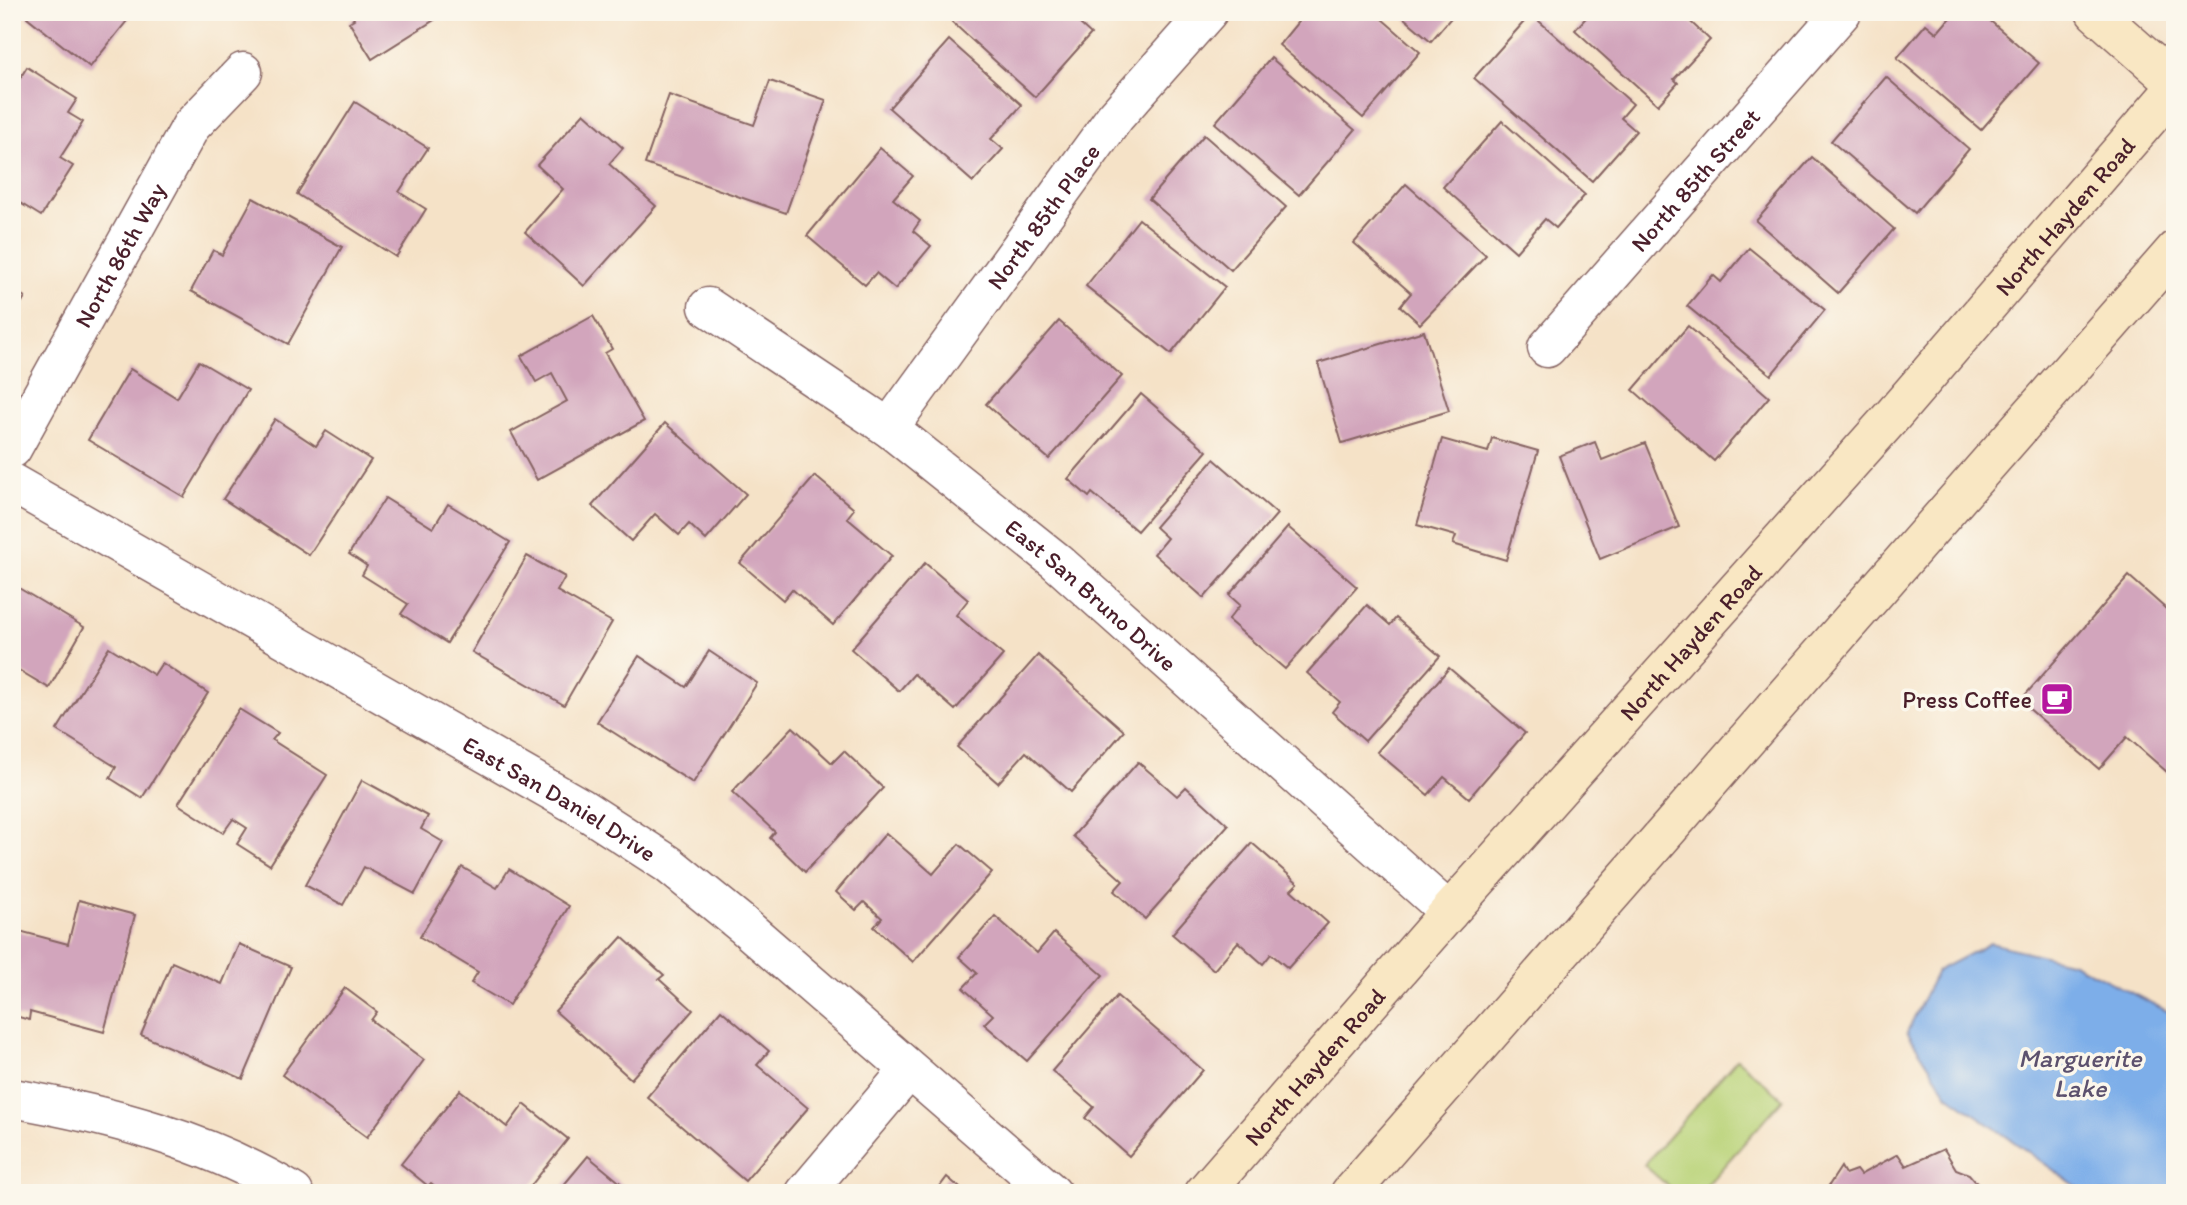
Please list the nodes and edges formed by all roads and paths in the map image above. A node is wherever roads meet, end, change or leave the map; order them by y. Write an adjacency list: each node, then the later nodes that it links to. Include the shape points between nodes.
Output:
1 (1208, 12): 9 (street, North 85th Place, via 1115,117)
2 (1842, 12): 8 (street, North 85th Street)
3 (2095, 12): 5 (main road)
4 (243, 72): 10 (street, North 86th Way, via 191,126)
5 (2175, 86): 12 (main road, North Hayden Road, via 1894,414)
6 (2175, 250): 19 (main road)
7 (708, 307): 9 (street, East San Bruno Drive)
8 (1547, 348)
9 (889, 428): 12 (street, East San Bruno Drive, via 1056,561)
10 (12, 449)
11 (12, 483): 13 (street, East San Daniel Drive, via 580,807 668,864)
12 (1449, 912): 18 (main road, North Hayden Road)
13 (909, 1070): 16 (street); 17 (street, East San Daniel Drive)
14 (12, 1098): 15 (street, via 83,1110 169,1136 263,1174)
15 (294, 1193)
16 (805, 1193)
17 (1052, 1193)
18 (1204, 1193)
19 (1350, 1193)

